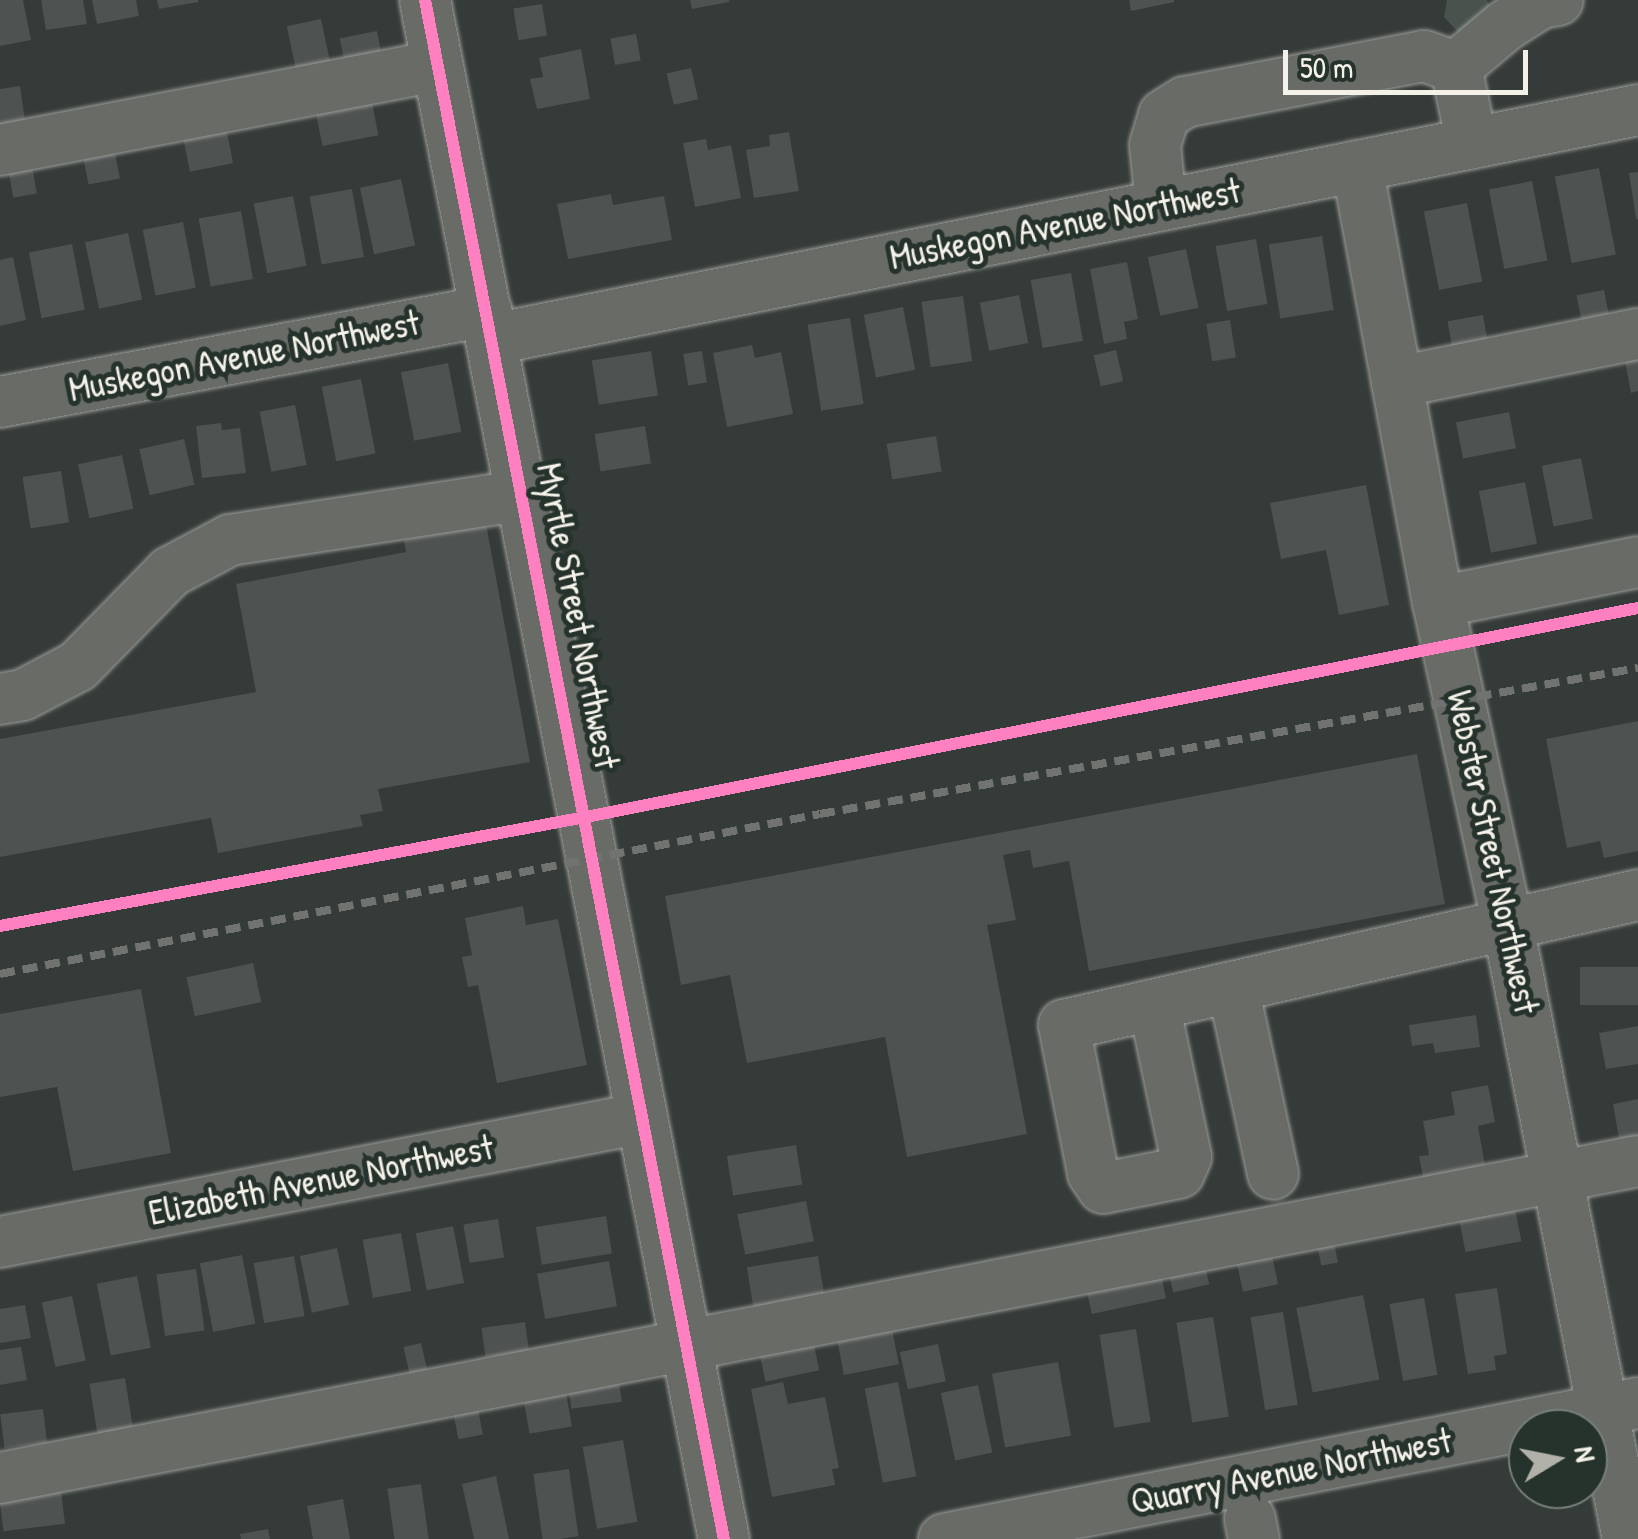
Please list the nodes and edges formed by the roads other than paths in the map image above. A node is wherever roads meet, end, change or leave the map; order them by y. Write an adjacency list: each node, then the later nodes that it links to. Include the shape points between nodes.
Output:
1 (425, 0): 3 (street, Myrtle Street Northwest)
2 (1558, 0): 4 (street, via 1506,25)
3 (437, 66): 7 (street); 10 (street, Myrtle Street Northwest)
4 (1456, 67): 6 (street); 9 (street, via 1424,56 1184,102 1164,115 1155,145)
5 (1638, 110): 6 (street, Muskegon Avenue Northwest)
6 (1472, 144): 8 (street, Muskegon Avenue Northwest)
7 (0, 150)
8 (1358, 166): 9 (street, Muskegon Avenue Northwest); 12 (street, Webster Street Northwest)
9 (1161, 205): 10 (street, Muskegon Avenue Northwest)
10 (490, 325): 13 (street, Muskegon Avenue Northwest); 14 (street, Myrtle Street Northwest)
11 (1638, 334): 12 (street)
12 (1397, 382): 16 (street, Webster Street Northwest)
13 (0, 402)
14 (524, 495): 17 (street, via 230,540 170,572 78,666 23,695); 22 (street, Myrtle Street Northwest)
15 (1638, 562): 16 (street)
16 (1438, 602): 19 (street, Webster Street Northwest)
17 (0, 699)
18 (1638, 895): 19 (street)
19 (1508, 924): 20 (street); 25 (street, Webster Street Northwest)
20 (1233, 987): 21 (street); 24 (street)
21 (1154, 1005)
22 (642, 1118): 26 (street, Elizabeth Avenue Northwest); 27 (street, Myrtle Street Northwest)
23 (1638, 1161): 25 (street)
24 (1273, 1174)
25 (1559, 1176): 27 (street); 28 (street, Webster Street Northwest)
26 (0, 1242)
27 (686, 1347): 29 (street); 32 (street, Myrtle Street Northwest)
28 (1620, 1406): 30 (street, Quarry Avenue Northwest); 34 (street, Webster Street Northwest)
29 (0, 1478)
30 (1137, 1520): 31 (street, Quarry Avenue Northwest)
31 (1043, 1529): 33 (street, Quarry Avenue Northwest)
32 (724, 1539)
33 (944, 1539)
34 (1628, 1539)

